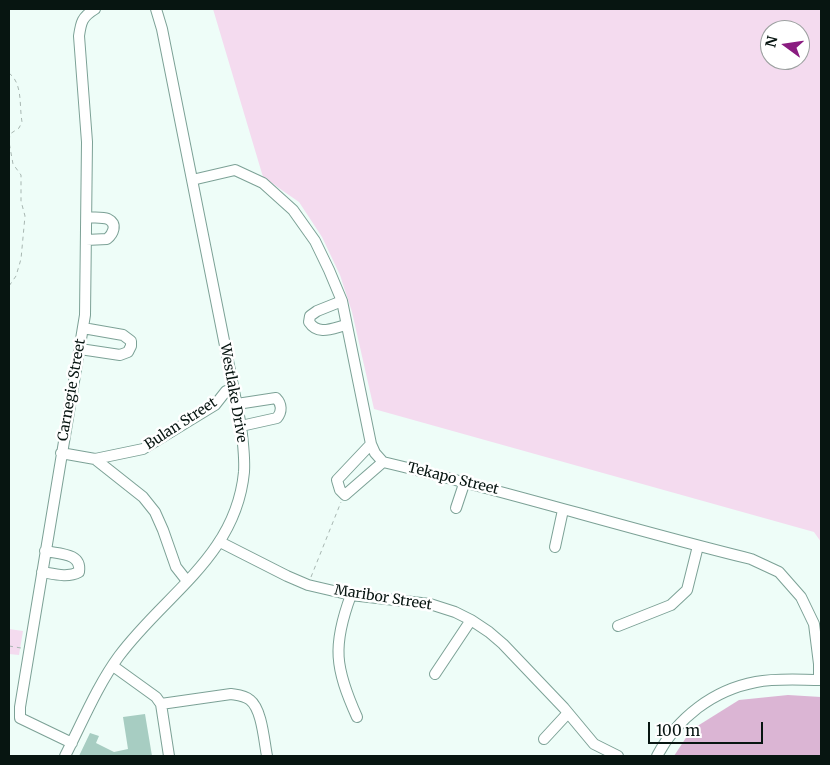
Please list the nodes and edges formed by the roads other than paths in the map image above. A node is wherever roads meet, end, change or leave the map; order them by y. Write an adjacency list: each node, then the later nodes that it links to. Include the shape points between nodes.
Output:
1 (156, 9): 3 (street, Westlake Drive)
2 (88, 10): 4 (street, Carnegie Street, via 81,22 79,36 87,142)
3 (192, 180): 6 (street, via 235,170 263,183 294,210 315,241); 10 (street, Westlake Drive)
4 (87, 217): 5 (street, Carnegie Street); 5 (street, via 108,219 114,230 107,239)
5 (86, 240): 8 (street, Carnegie Street)
6 (342, 302): 7 (street); 7 (street, via 317,311 310,316 309,322 321,331)
7 (346, 325): 13 (street)
8 (83, 328): 9 (street, Carnegie Street); 9 (street, via 123,335 131,341 131,346 128,352 120,355)
9 (80, 349): 14 (street, Carnegie Street)
10 (234, 388): 11 (street, Westlake Drive); 15 (street, Bulan Street, via 226,391 215,405 143,449)
11 (237, 404): 12 (street, Westlake Drive); 12 (street, via 276,398 281,408 277,418)
12 (241, 426): 22 (street, Westlake Drive, via 242,483 234,514)
13 (371, 444): 17 (street); 17 (street, via 337,480 340,490 345,495)
14 (61, 453): 16 (street); 25 (street, Carnegie Street)
15 (119, 454): 16 (street, Bulan Street); 18 (street)
16 (95, 459): 18 (street)
17 (383, 462): 19 (street, Tekapo Street)
18 (116, 475): 27 (street, via 143,497 155,512 176,567)
19 (465, 481): 20 (street); 21 (street, Tekapo Street)
20 (456, 508)
21 (563, 510): 23 (street, Tekapo Street); 24 (street)
22 (220, 542): 27 (street, Westlake Drive); 28 (street, Maribor Street, via 308,585)
23 (698, 546): 30 (street, via 687,590 670,605); 33 (street, Tekapo Street, via 751,560 779,572 801,597 814,624)
24 (555, 547)
25 (45, 551): 26 (street, Carnegie Street); 26 (street, via 76,558 80,567 79,572 68,576)
26 (42, 572): 38 (street, Carnegie Street, via 20,718)
27 (187, 581): 31 (street, Westlake Drive, via 130,642)
28 (351, 595): 29 (street, Maribor Street, via 430,604); 36 (street, via 342,620 337,654 344,687)
29 (471, 620): 32 (street); 35 (street, Maribor Street, via 503,644)
30 (618, 626)
31 (113, 666): 34 (street); 38 (street, Westlake Drive)
32 (435, 674)
33 (820, 680): 43 (street, via 756,682 721,694 699,706 685,719)
34 (161, 704): 40 (street); 41 (street, via 231,694 242,696 250,700 258,711)
35 (568, 713): 37 (street); 42 (street, Maribor Street, via 594,744)
36 (357, 717)
37 (544, 739)
38 (72, 743): 39 (street, Westlake Drive)
39 (65, 756)
40 (170, 756)
41 (267, 756)
42 (618, 756)
43 (657, 756)

